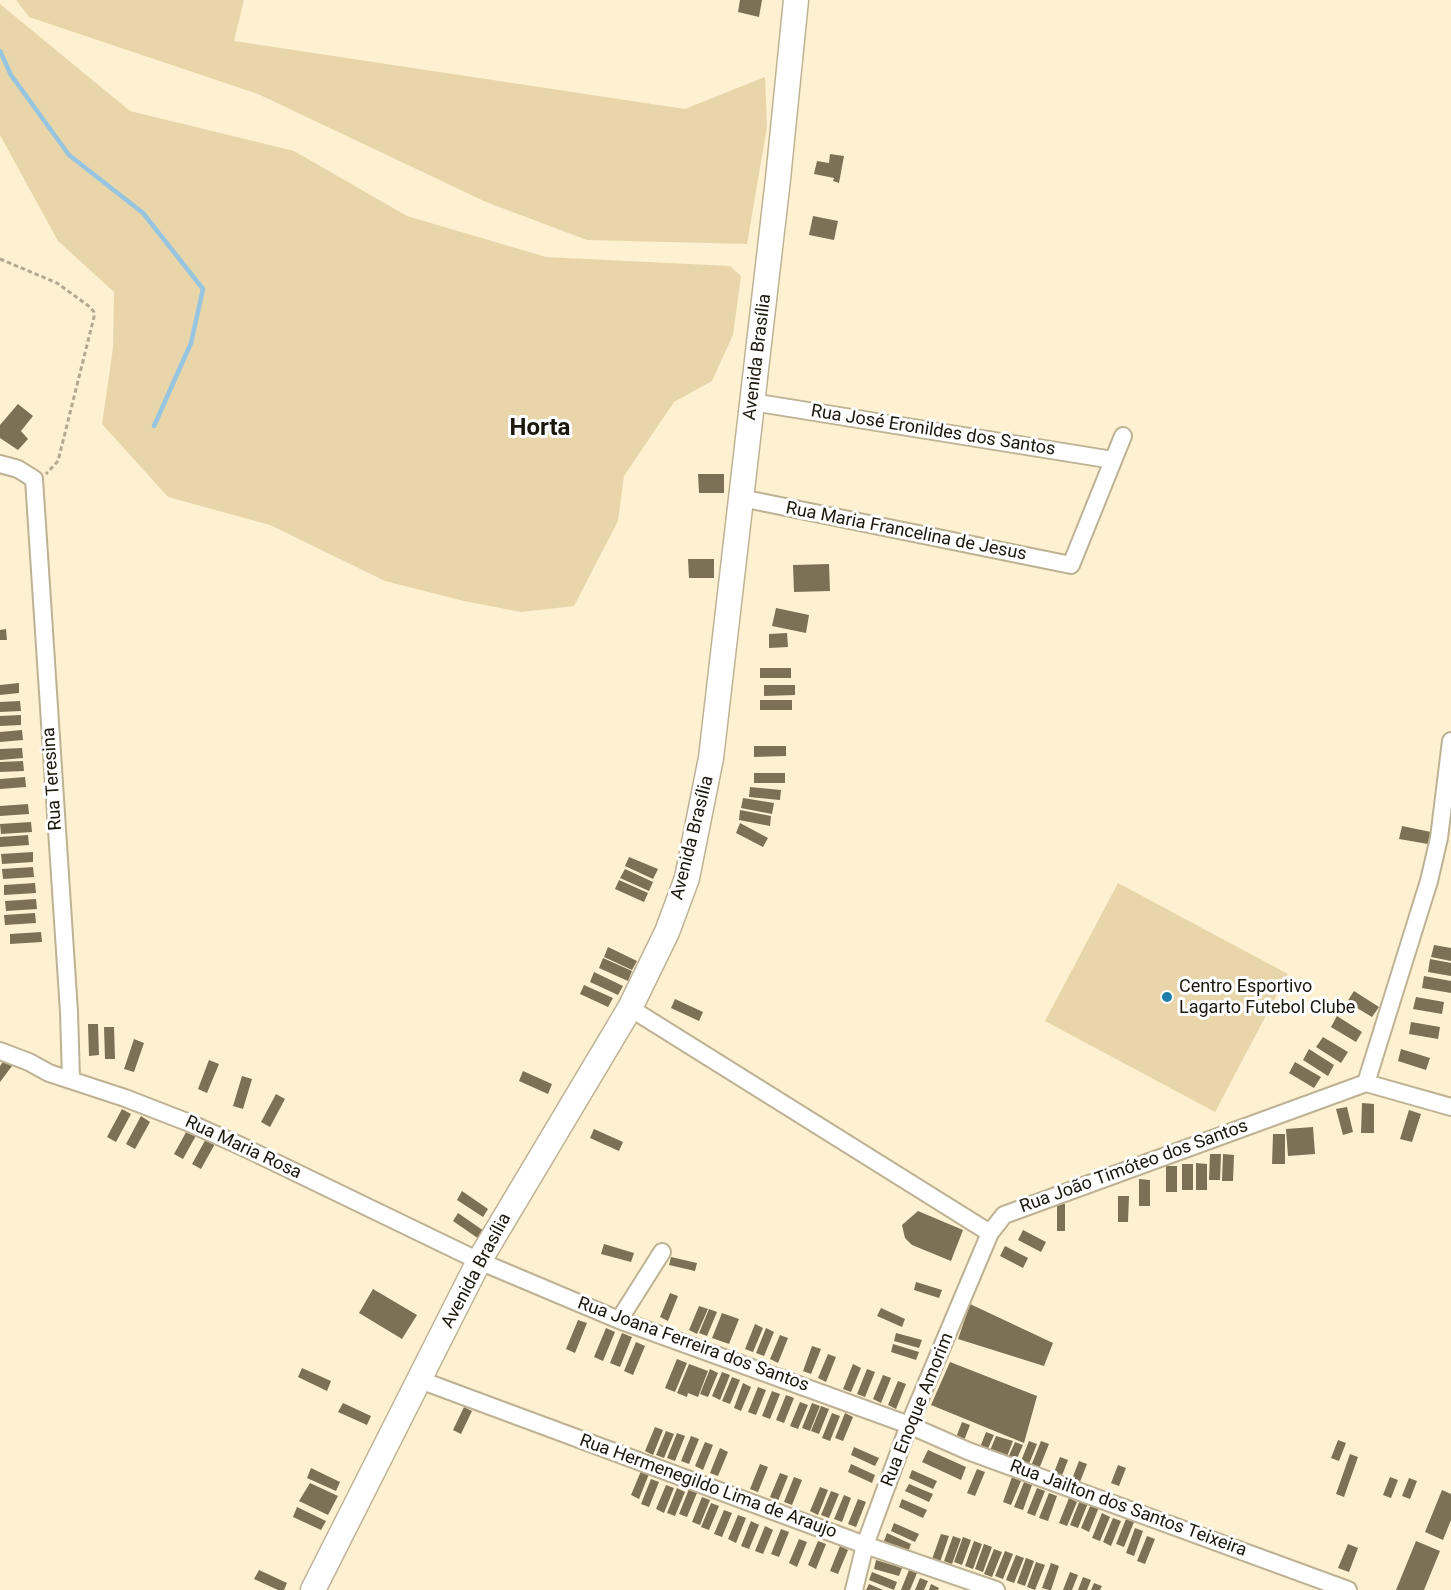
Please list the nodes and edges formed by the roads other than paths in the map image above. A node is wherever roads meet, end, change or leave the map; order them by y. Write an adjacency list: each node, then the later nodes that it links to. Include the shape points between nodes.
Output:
1 (796, 0): 2 (main road, Avenida Brasília)
2 (753, 402): 4 (street, Rua José Eronildes dos Santos); 6 (main road, Avenida Brasília)
3 (1123, 436): 4 (street)
4 (1113, 460): 6 (street, Rua Maria Francelina de Jesus, via 1071,565)
5 (0, 464): 10 (street, Rua Teresina, via 34,478)
6 (741, 498): 8 (main road, Avenida Brasília, via 711,758 687,878 667,932)
7 (1451, 741): 11 (street, via 1439,838 1429,881)
8 (630, 1008): 13 (street); 15 (main road, Avenida Brasília)
9 (0, 1051): 10 (street, Rua Maria Rosa)
10 (71, 1079): 15 (street, Rua Maria Rosa, via 241,1146)
11 (1366, 1083): 12 (street); 13 (street, Rua João Timóteo dos Santos, via 1026,1205 1004,1215)
12 (1451, 1107)
13 (990, 1233): 18 (street, Rua Enoque Amorim)
14 (662, 1252): 16 (street)
15 (479, 1261): 16 (street, Rua Joana Ferreira dos Santos); 17 (main road, Avenida Brasília)
16 (619, 1320): 18 (street, Rua Joana Ferreira dos Santos)
17 (420, 1380): 19 (street, Rua Hermenegildo Lima de Araujo); 20 (main road, Avenida Brasília)
18 (909, 1425): 19 (street, Rua Enoque Amorim); 23 (street, Rua Jailton dos Santos Teixeira, via 968,1451)
19 (865, 1545): 21 (street, Rua Enoque Amorim); 22 (street, Rua Hermenegildo Lima de Araujo)
20 (313, 1590)
21 (854, 1590)
22 (996, 1590)
23 (1348, 1590)

